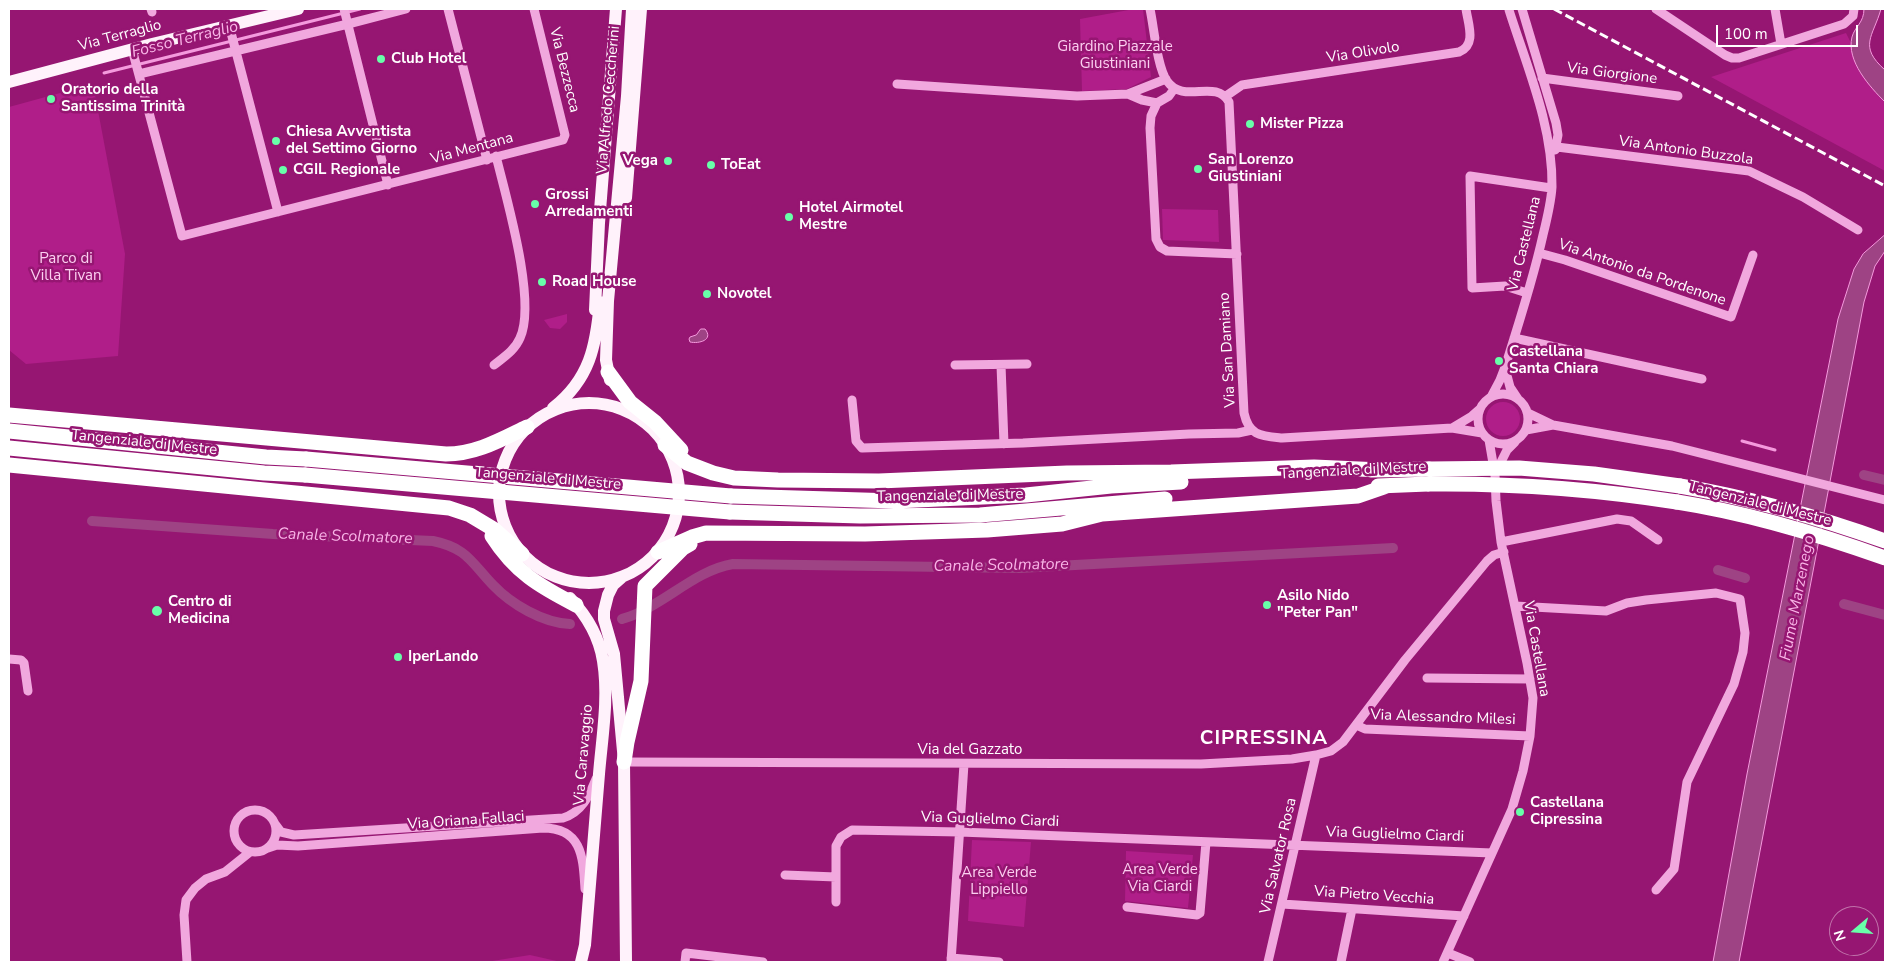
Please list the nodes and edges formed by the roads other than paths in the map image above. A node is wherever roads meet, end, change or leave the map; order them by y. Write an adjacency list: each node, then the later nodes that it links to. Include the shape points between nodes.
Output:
1 (298, 9): 18 (main road, Via Terraglio)
2 (344, 9): 17 (street)
3 (406, 9): 17 (street)
4 (448, 9): 36 (street)
5 (534, 9): 32 (street, Via Bezzecca)
6 (616, 9): 46 (main road, via 598,223 594,315)
7 (626, 9): 28 (main road, Via Alfredo Ceccherini)
8 (632, 9): 28 (main road, Via Alfredo Ceccherini)
9 (642, 9): 46 (main road, via 618,274)
10 (1150, 9): 23 (street)
11 (1466, 9): 29 (street, Via Olivolo, via 1470,44 1465,50 1242,85)
12 (1522, 9): 22 (street)
13 (1656, 9): 19 (street, via 1732,58)
14 (1775, 9): 19 (street)
15 (1854, 9): 19 (street, via 1853,16 1844,24)
16 (1509, 10): 35 (street, Via Castellana, via 1543,115)
17 (347, 21): 20 (street); 37 (street)
18 (230, 30): 20 (street); 21 (main road, Via Terraglio)
19 (1781, 44)
20 (235, 48): 21 (street); 39 (street)
21 (136, 63): 24 (main road, Via Terraglio); 39 (street, Via Mentana, via 182,236)
22 (1542, 78): 30 (street, Via Giorgione); 33 (street, via 1556,123)
23 (1166, 79): 26 (street); 27 (street)
24 (9, 82)
25 (897, 84): 27 (street, via 1077,96)
26 (1174, 89): 29 (street, via 1218,91); 31 (street)
27 (1128, 94): 31 (street)
28 (623, 96): 46 (main road, Via Alfredo Ceccherini, via 608,302)
29 (1226, 96): 42 (street, Via San Damiano, via 1230,115)
30 (1678, 96)
31 (1157, 103): 42 (street, via 1150,128 1156,240 1167,250)
32 (565, 138): 34 (street, Via Mentana)
33 (1557, 147): 35 (street); 40 (street, Via Antonio Buzzola, via 1748,171 1803,197)
34 (496, 156): 36 (street, Via Mentana); 48 (street, via 526,302 520,339 512,351)
35 (1550, 157): 38 (street, Via Castellana)
36 (487, 160): 37 (street, Via Mentana)
37 (388, 185): 39 (street, Via Mentana)
38 (1551, 188): 41 (street, Via Castellana); 44 (street, via 1470,176 1472,288 1505,286)
39 (278, 212)
40 (1858, 230)
41 (1539, 253): 43 (street, Via Antonio da Pordenone, via 1731,318); 44 (street, Via Castellana)
42 (1237, 254): 65 (street, Via San Damiano, via 1244,413)
43 (1753, 255)
44 (1527, 293): 45 (street, Via Castellana)
45 (1514, 338): 51 (street, Via Castellana); 53 (street)
46 (601, 339): 52 (main road, Via Alfredo Ceccherini); 59 (main road, Via Alfredo Ceccherini, via 580,381)
47 (1027, 364): 50 (street)
48 (494, 365)
49 (955, 365): 50 (street)
50 (1001, 365): 71 (street)
51 (1505, 367): 54 (street, Via Castellana); 55 (street, via 1510,387)
52 (608, 372): 61 (main road, Via Alfredo Ceccherini, via 617,396); 77 (highway, via 626,398 682,451)
53 (1702, 379)
54 (1490, 398): 55 (street, via 1504,394); 57 (street)
55 (1518, 399): 58 (street)
56 (852, 400): 71 (street, via 856,441 862,448)
57 (1482, 406): 64 (street); 68 (street, via 1478,423)
58 (1528, 413): 62 (street); 66 (street)
59 (545, 414): 61 (main road, via 571,404 598,403 618,407); 63 (main road)
60 (9, 415): 63 (highway, via 446,454 494,444)
61 (642, 420): 72 (main road, Via Alfredo Ceccherini)
62 (1553, 425): 66 (street); 80 (street, via 1672,446)
63 (527, 427): 88 (main road, via 506,456 499,485 503,522)
64 (1452, 428): 65 (street, via 1282,438 1258,435); 68 (street)
65 (1252, 430): 71 (street)
66 (1526, 430): 70 (street)
67 (9, 431): 75 (highway, Tangenziale di Mestre, bridge, via 266,457 731,496 904,501)
68 (1482, 433): 69 (street)
69 (1489, 440): 70 (street, via 1502,444); 76 (street, Via Castellana)
70 (1515, 441): 76 (street, Via Castellana)
71 (1004, 444)
72 (665, 445): 77 (highway, via 687,462); 86 (main road, Via Alfredo Ceccherini, via 676,471 679,500 672,528)
73 (9, 448): 79 (highway, Tangenziale di Mestre, bridge, via 730,512 860,516 980,515 1128,501)
74 (9, 465): 81 (highway, via 449,508)
75 (1381, 470): 77 (highway, via 1314,467 880,481); 78 (highway, Tangenziale di Mestre)
76 (1495, 475): 85 (street, Via Castellana)
77 (722, 476)
78 (1429, 476): 79 (highway, Tangenziale di Mestre); 84 (highway, Tangenziale di Mestre, bridge, via 1528,469 1680,486 1780,508); 89 (highway, Tangenziale di Mestre, bridge, via 1622,494 1708,507 1836,540)
79 (1387, 486): 82 (highway, via 1358,496 1102,514 1062,524 987,530 865,534)
80 (1885, 500)
81 (478, 520): 88 (highway); 92 (highway, via 510,562)
82 (716, 532): 86 (highway, via 706,532); 101 (highway, via 682,548 645,586 641,681)
83 (1658, 540): 85 (street, via 1631,521 1617,519)
84 (1885, 541)
85 (1501, 542): 87 (street, Via Castellana)
86 (658, 552): 91 (main road)
87 (1504, 552): 93 (street, Via Castellana); 98 (street, Via del Gazzato, via 1487,561)
88 (522, 554): 90 (main road)
89 (1885, 558)
90 (542, 570): 91 (main road, via 560,579 580,583 601,583); 92 (main road, Via Caravaggio)
91 (621, 578): 101 (main road, Via Caravaggio, via 608,596 604,619 614,654)
92 (576, 605): 103 (main road, Via Caravaggio, via 592,627 603,660 605,702)
93 (1515, 606): 96 (street, Via Castellana); 115 (street, via 1606,611 1627,603 1716,593 1740,599 1745,634 1734,684 1687,782 1674,869)
94 (9, 659): 97 (street, via 24,663)
95 (1427, 678): 96 (street)
96 (1530, 679): 99 (street, Via Castellana, via 1533,698)
97 (28, 691)
98 (1356, 725): 99 (street, Via Alessandro Milesi, via 1365,729); 100 (street, Via del Gazzato, via 1343,742 1331,751)
99 (1530, 736): 111 (street, Via Castellana, via 1512,809)
100 (1316, 755): 102 (street, Via del Gazzato, via 1201,764); 108 (street, Via Salvator Rosa)
101 (624, 762): 102 (street, Via del Gazzato); 126 (main road, Via Caravaggio)
102 (964, 764): 105 (street)
103 (600, 768): 104 (street, Via Oriana Fallaci, via 586,801 563,818 294,835 281,832); 121 (main road, Via Caravaggio)
104 (275, 824): 106 (street, via 264,812 245,812 234,828); 109 (street, via 275,837)
105 (960, 832): 107 (street, Via Guglielmo Ciardi); 114 (street, Via Guglielmo Ciardi, via 852,830 836,846); 123 (street)
106 (236, 840): 110 (street); 112 (street, via 237,852)
107 (1206, 842): 108 (street, Via Guglielmo Ciardi); 118 (street, via 1200,913)
108 (1295, 845): 111 (street, Via Guglielmo Ciardi); 117 (street, Via Salvator Rosa)
109 (268, 848): 110 (street); 121 (street, Via Oriana Fallaci, via 544,828 558,830 572,838 583,858)
110 (250, 852): 112 (street)
111 (1492, 853): 120 (street, Via Castellana)
112 (230, 869): 124 (street, via 206,879 186,900)
113 (785, 875): 114 (street)
114 (836, 877): 116 (street, Via Guglielmo Ciardi)
115 (1656, 890)
116 (836, 902)
117 (1282, 904): 119 (street, Via Pietro Vecchia); 130 (street, Via Salvator Rosa)
118 (1127, 907)
119 (1352, 909): 120 (street, Via Pietro Vecchia); 131 (street)
120 (1464, 916): 122 (street, Via Castellana)
121 (586, 927): 125 (main road, Via Caravaggio)
122 (1448, 953): 132 (street, Via Castellana); 133 (street)
123 (951, 960): 129 (street)
124 (187, 962)
125 (581, 962)
126 (626, 962)
127 (685, 962): 128 (street, via 686,953)
128 (764, 962)
129 (999, 962)
130 (1268, 962)
131 (1342, 962)
132 (1443, 962)
133 (1470, 962)

